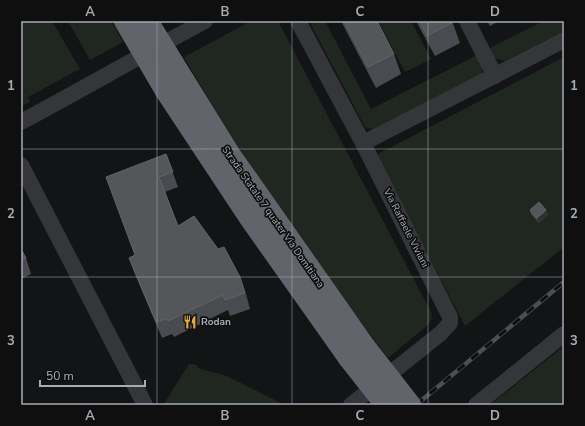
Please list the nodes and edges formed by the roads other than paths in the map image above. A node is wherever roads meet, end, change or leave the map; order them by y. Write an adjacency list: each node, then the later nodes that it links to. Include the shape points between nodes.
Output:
1 (125, 21): 8 (highway, Strada Statale 7 quater Via Domitiana, bridge)
2 (147, 21): 8 (highway, Strada Statale 7 quater Via Domitiana, bridge)
3 (205, 21): 9 (street)
4 (298, 21): 10 (street, Via Raffaele Viviani)
5 (467, 21): 7 (street)
6 (564, 40): 7 (street)
7 (495, 76): 10 (street)
8 (175, 86): 13 (highway, Strada Statale 7 quater Via Domitiana, via 250,218)
9 (21, 122)
10 (363, 143): 15 (street, Via Raffaele Viviani, via 450,317 450,323)
11 (21, 165): 14 (street)
12 (564, 334): 18 (street)
13 (357, 352): 16 (highway, Strada Statale 7 quater Via Domitiana, bridge); 17 (highway, Strada Statale 7 quater Via Domitiana, bridge)
14 (142, 404)
15 (351, 405)
16 (386, 405)
17 (410, 405)
18 (476, 405)

